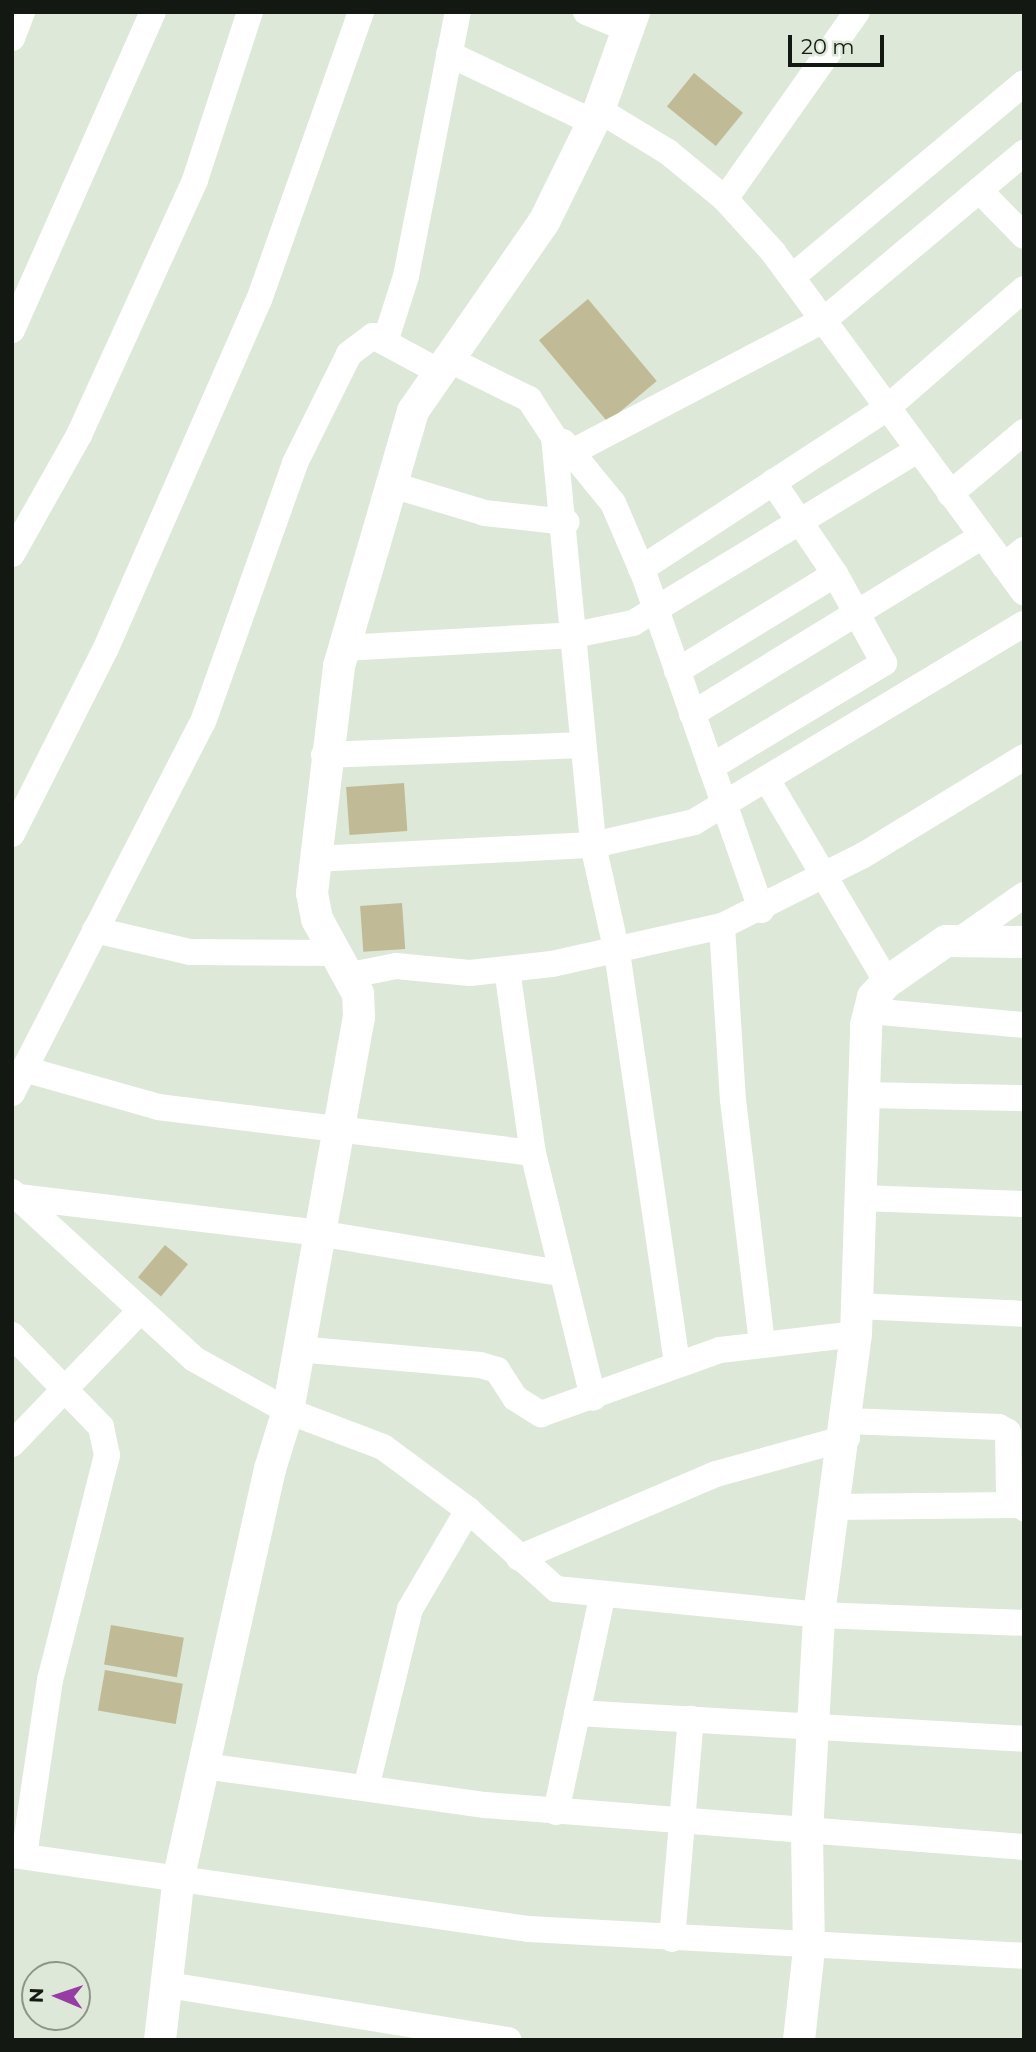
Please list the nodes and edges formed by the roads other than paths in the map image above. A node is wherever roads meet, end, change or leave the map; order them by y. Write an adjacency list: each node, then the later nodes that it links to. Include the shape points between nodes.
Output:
1 (22, 12): 9 (street)
2 (153, 12): 20 (street)
3 (250, 12): 33 (street, via 195,180 79,435)
4 (361, 12): 51 (street, via 259,300 106,648)
5 (457, 12): 10 (street)
6 (586, 12): 8 (street)
7 (857, 12): 15 (street)
8 (631, 21): 12 (street)
9 (12, 37)
10 (449, 54): 12 (street); 21 (street, via 406,276)
11 (1024, 83): 17 (street)
12 (596, 116): 15 (street, via 668,152); 22 (street, via 544,222)
13 (1024, 153): 14 (street)
14 (979, 190): 16 (street); 19 (street)
15 (725, 199): 17 (street)
16 (1024, 236)
17 (792, 277): 19 (street)
18 (1024, 289): 23 (street)
19 (824, 320): 23 (street); 25 (street)
20 (12, 330)
21 (386, 342): 22 (street); 58 (street, via 361,340 349,354 295,463 203,722)
22 (442, 365): 25 (street, via 519,392); 28 (street, via 413,411)
23 (887, 408): 26 (street); 27 (street)
24 (1024, 432): 29 (street)
25 (565, 443): 30 (street); 35 (street, via 613,503)
26 (918, 450): 29 (street); 31 (street)
27 (773, 482): 31 (street); 35 (street)
28 (388, 484): 30 (street, via 485,513); 42 (street)
29 (950, 494): 32 (street)
30 (567, 522): 41 (street)
31 (802, 522): 36 (street); 38 (street)
32 (982, 536): 34 (street); 39 (street)
33 (12, 554)
34 (1014, 558): 37 (street)
35 (641, 569): 38 (street)
36 (835, 574): 39 (street); 43 (street)
37 (1024, 593)
38 (657, 613): 41 (street); 43 (street)
39 (857, 613): 44 (street); 48 (street, via 884,663)
40 (1024, 624): 49 (street)
41 (574, 635): 42 (street); 45 (street)
42 (343, 648): 46 (street)
43 (677, 671): 44 (street)
44 (692, 714): 48 (street)
45 (583, 745): 46 (street); 52 (street)
46 (324, 755): 53 (street)
47 (1024, 757): 54 (street)
48 (711, 767): 50 (street)
49 (768, 781): 50 (street); 54 (street)
50 (725, 807): 52 (street, via 665,830); 56 (street)
51 (12, 834)
52 (593, 845): 53 (street); 61 (street)
53 (314, 859): 62 (street, via 317,919)
54 (821, 878): 56 (street); 64 (street)
55 (1024, 895): 59 (street)
56 (761, 910): 57 (street)
57 (722, 926): 61 (street); 82 (street, via 733,1100)
58 (95, 930): 62 (street, via 190,953); 67 (street)
59 (964, 937): 60 (street); 64 (street, via 946,941)
60 (1024, 942)
61 (617, 952): 63 (street); 84 (street)
62 (342, 964): 63 (street); 71 (street, via 359,1018)
63 (507, 969): 72 (street)
64 (887, 982): 65 (street)
65 (870, 1011): 66 (street); 69 (street)
66 (1024, 1025)
67 (24, 1069): 68 (street); 71 (street, via 119,1100)
68 (12, 1093)
69 (861, 1095): 70 (street); 74 (street)
70 (1024, 1098)
71 (337, 1126): 72 (street); 76 (street)
72 (533, 1153): 77 (street)
73 (15, 1195): 76 (street); 78 (street)
74 (861, 1198): 75 (street); 80 (street)
75 (1024, 1205)
76 (318, 1233): 77 (street); 83 (street)
77 (560, 1273): 86 (street)
78 (140, 1311): 85 (street); 87 (street, via 194,1359)
79 (1024, 1314): 80 (street)
80 (857, 1320): 82 (street); 88 (street)
81 (12, 1335): 85 (street)
82 (762, 1342): 84 (street)
83 (297, 1349): 86 (street, via 497,1370 515,1398 541,1414); 87 (street)
84 (677, 1362): 86 (street)
85 (65, 1387): 90 (street); 108 (street, via 101,1427 107,1455 50,1680)
86 (593, 1398)
87 (288, 1411): 93 (street, via 383,1447); 102 (street)
88 (847, 1429): 89 (street); 92 (street); 94 (street, via 716,1474)
89 (1016, 1430): 91 (street)
90 (12, 1444)
91 (1019, 1506): 92 (street)
92 (832, 1507): 96 (street)
93 (468, 1510): 94 (street); 103 (street, via 410,1609)
94 (519, 1558): 95 (street, via 556,1589)
95 (602, 1598): 96 (street); 98 (street)
96 (819, 1615): 97 (street); 100 (street)
97 (1024, 1623)
98 (577, 1713): 99 (street); 104 (street)
99 (691, 1719): 100 (street); 105 (street)
100 (813, 1725): 101 (street); 106 (street)
101 (1024, 1739)
102 (204, 1766): 103 (street); 109 (street)
103 (366, 1788): 104 (street)
104 (556, 1812): 105 (street)
105 (681, 1824): 106 (street); 110 (street)
106 (807, 1833): 107 (street); 111 (street)
107 (1024, 1847)
108 (18, 1855): 109 (street)
109 (179, 1876): 110 (street, via 515,1927); 113 (street)
110 (672, 1939): 111 (street)
111 (809, 1949): 112 (street); 116 (street)
112 (1024, 1956)
113 (168, 1985): 114 (street); 115 (street)
114 (160, 2040)
115 (509, 2040)
116 (799, 2040)

